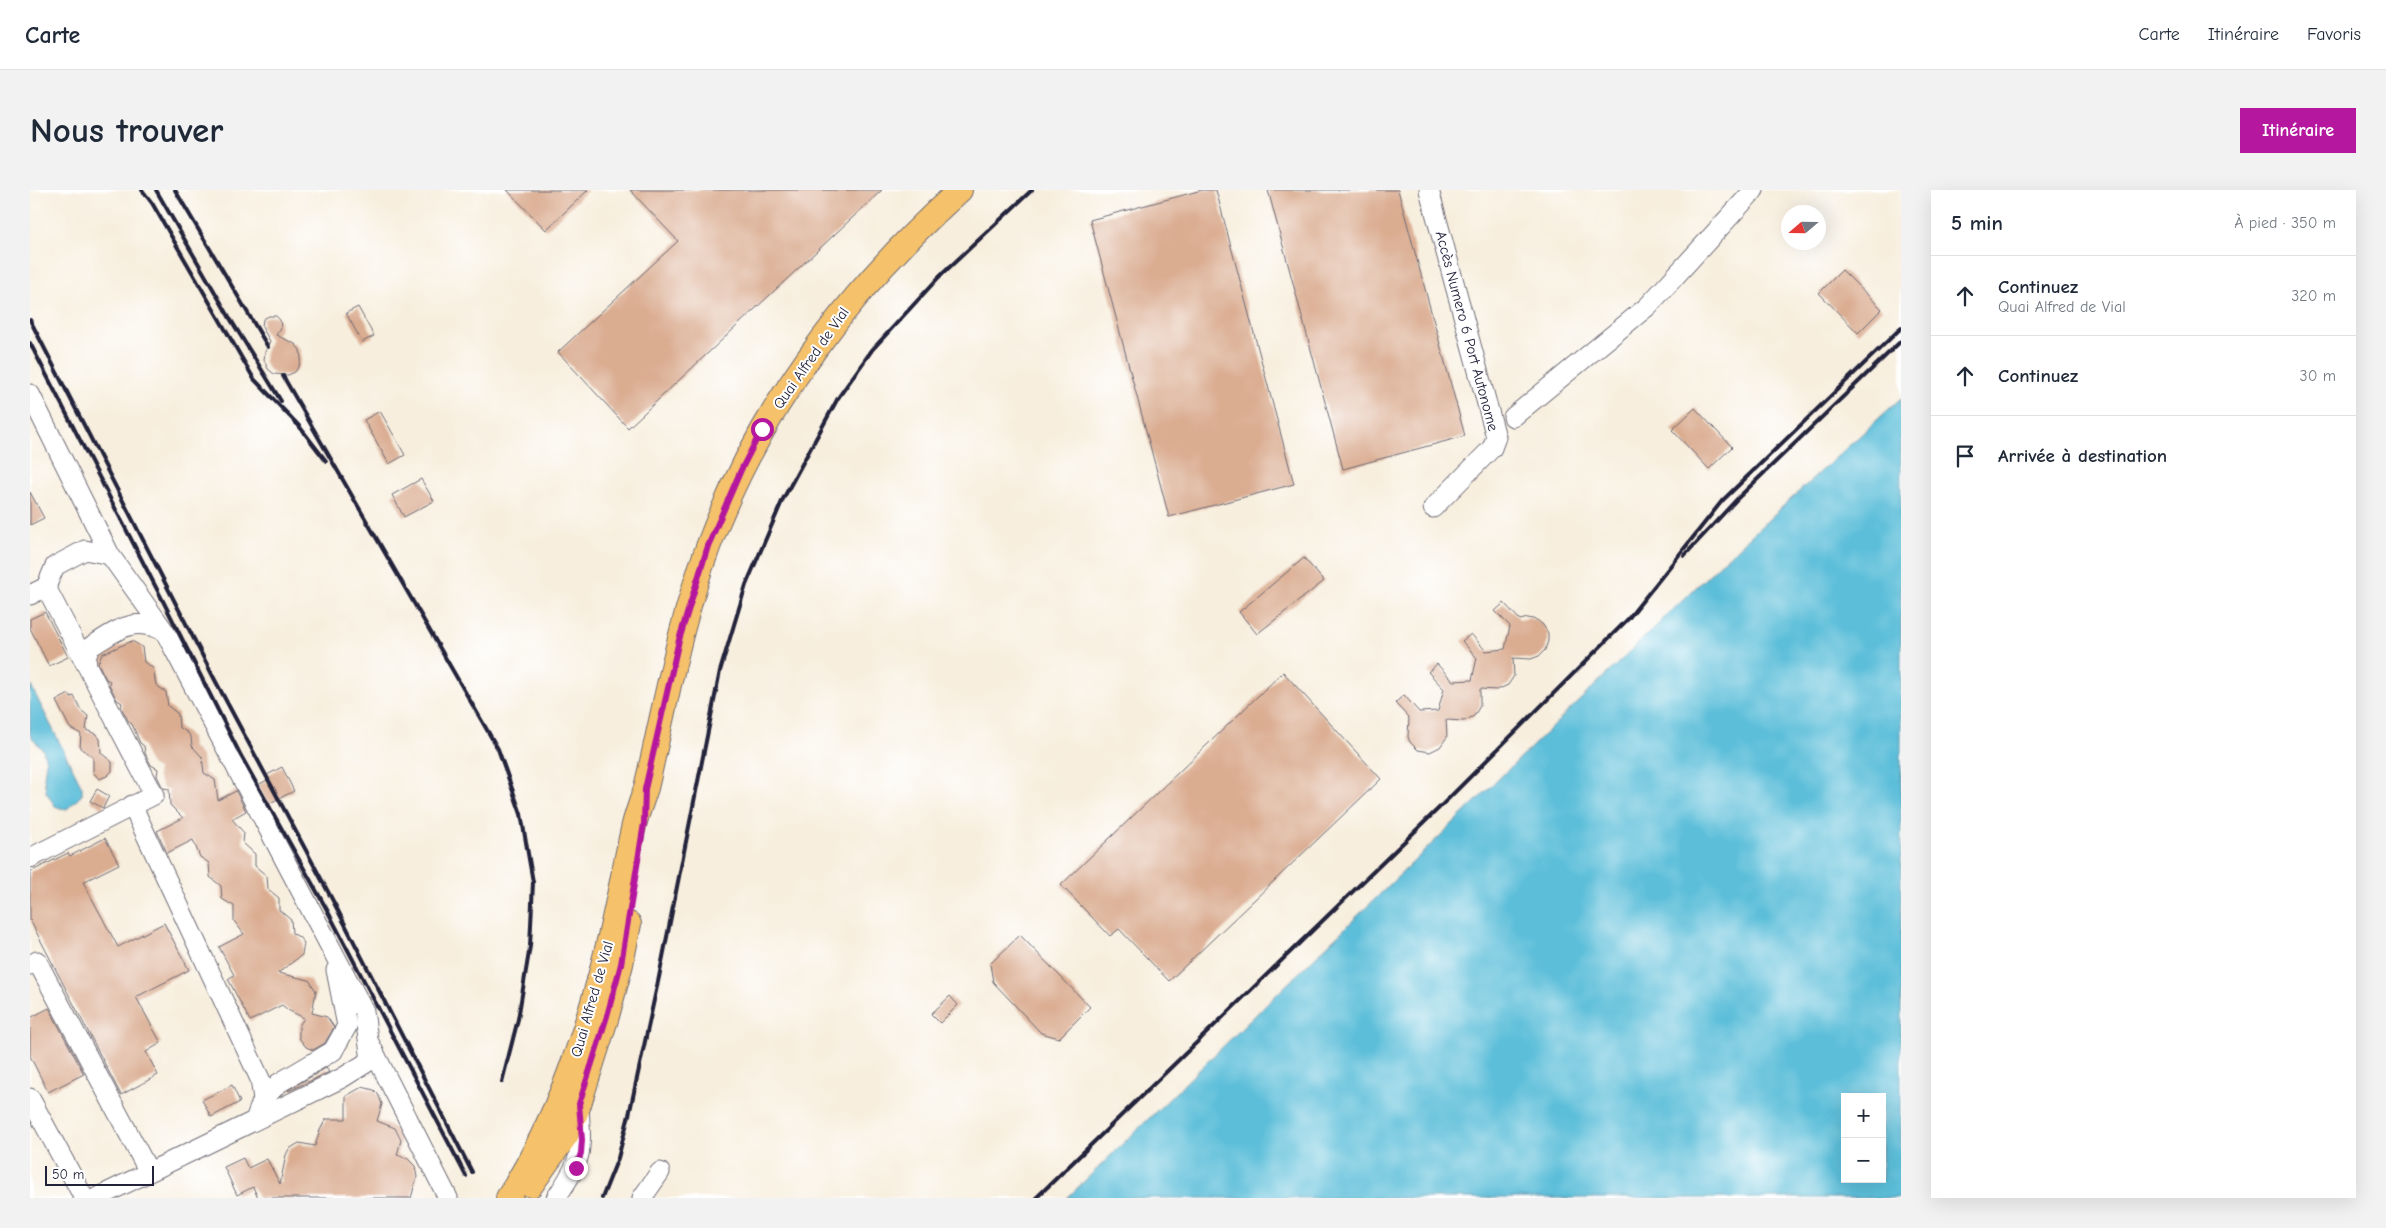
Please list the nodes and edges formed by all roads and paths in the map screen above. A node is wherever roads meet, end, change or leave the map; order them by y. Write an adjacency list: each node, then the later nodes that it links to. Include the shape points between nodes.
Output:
1 (960, 190): 11 (main road, Quai Alfred de Vial, via 913,234 856,296 806,361 762,429 724,507 691,596)
2 (1429, 190): 6 (lane, Accès Numero 6 Port Autonome, via 1496,437 1492,448)
3 (1754, 190): 5 (lane, via 1648,306)
4 (30, 394): 7 (lane)
5 (1514, 417)
6 (1433, 508)
7 (111, 557): 8 (lane, via 85,550 56,566); 9 (lane)
8 (38, 591): 10 (lane)
9 (165, 632): 10 (lane, via 150,624 134,624 90,647); 14 (lane)
10 (87, 666): 12 (lane, via 154,795)
11 (645, 789): 19 (main road, Quai Alfred de Vial, via 644,823 621,964); 26 (main road, Quai Alfred de Vial, via 584,1033 542,1139)
12 (132, 805): 13 (lane); 18 (lane, via 260,1079)
13 (30, 858)
14 (332, 949): 16 (lane, via 364,1011); 18 (lane, via 347,1026 333,1051 280,1083)
15 (30, 965): 21 (lane, via 37,961)
16 (368, 1040): 20 (lane, via 371,1060 342,1078); 25 (lane)
17 (30, 1098): 23 (lane)
18 (263, 1099): 20 (lane)
19 (579, 1104): 27 (main road, Quai Alfred de Vial, via 563,1140); 28 (lane, via 581,1153 576,1168)
20 (255, 1120): 21 (lane)
21 (149, 1172): 24 (lane)
22 (660, 1172): 29 (lane)
23 (84, 1198)
24 (96, 1198)
25 (448, 1198)
26 (508, 1198)
27 (523, 1198)
28 (556, 1198)
29 (642, 1198)

